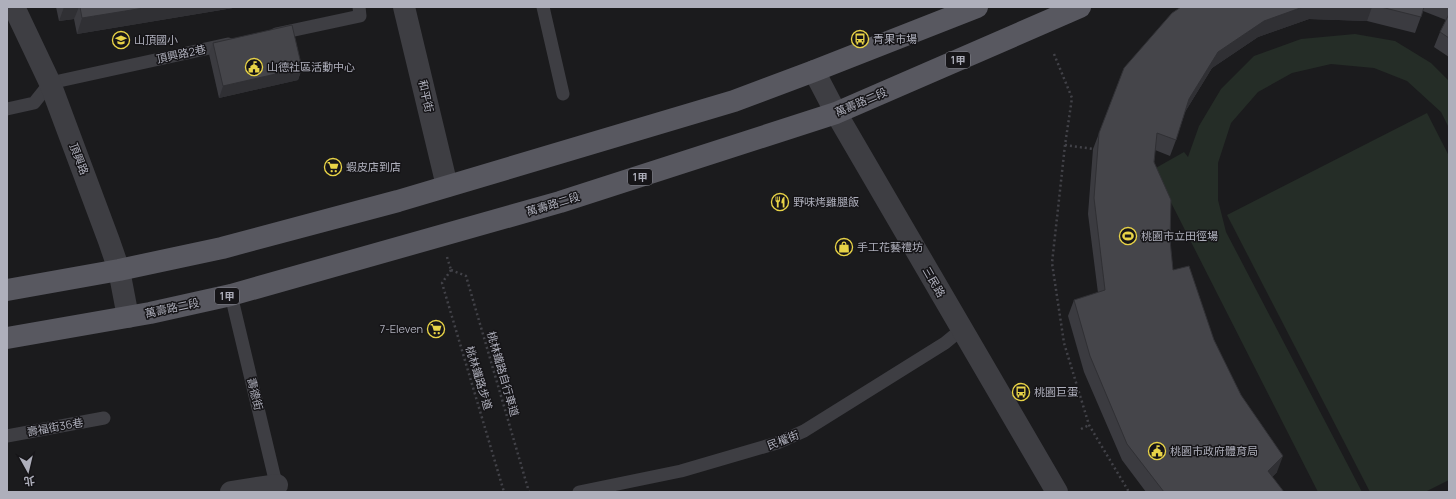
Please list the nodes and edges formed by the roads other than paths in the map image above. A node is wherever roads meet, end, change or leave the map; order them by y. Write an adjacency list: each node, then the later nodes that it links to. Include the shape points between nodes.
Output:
1 (14, 7): 10 (street, 頂興路)
2 (404, 7): 14 (street, 和平街)
3 (543, 7): 11 (lane)
4 (976, 7): 9 (main road)
5 (1080, 7): 13 (main road, 萬壽路二段 / 1甲)
6 (360, 11): 7 (lane)
7 (267, 36)
8 (244, 41): 10 (lane, 頂興路2巷)
9 (814, 71): 13 (street, 三民路); 14 (main road, via 734,101)
10 (50, 83): 12 (lane, via 34,103); 15 (street, 頂興路)
11 (563, 94)
12 (7, 109)
13 (836, 113): 17 (main road, 萬壽路二段 / 1甲, via 560,202); 19 (street, 三民路)
14 (447, 186): 15 (main road, via 222,248)
15 (119, 270): 16 (main road); 18 (street, 頂興路)
16 (7, 290)
17 (232, 295): 18 (main road, 萬壽路二段 / 1甲); 23 (lane, 壽德街)
18 (128, 317): 20 (main road, 萬壽路二段 / 1甲)
19 (962, 329): 25 (lane, 民權街, via 945,343 804,431 777,443 681,471); 26 (street, 三民路)
20 (7, 338)
21 (104, 418): 22 (lane, 壽福街36巷)
22 (7, 436)
23 (278, 489): 24 (street)
24 (231, 492)
25 (579, 492)
26 (1057, 492)

